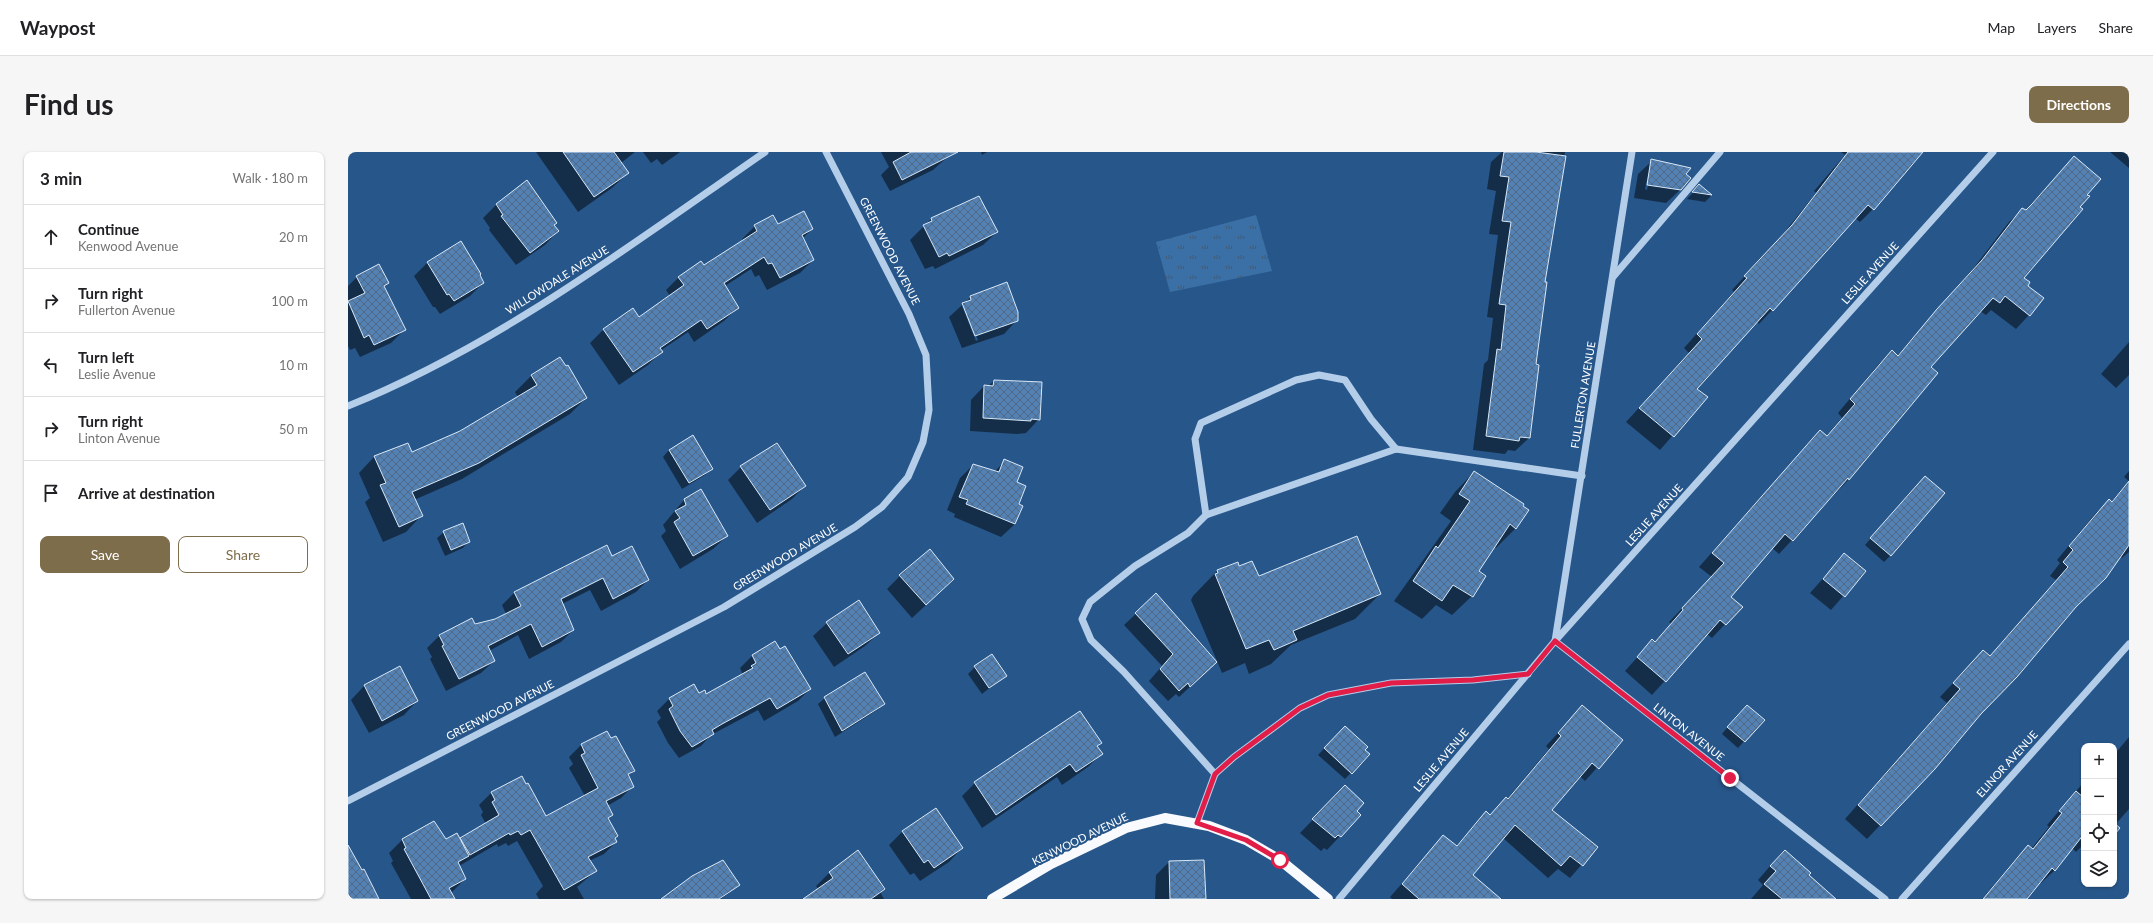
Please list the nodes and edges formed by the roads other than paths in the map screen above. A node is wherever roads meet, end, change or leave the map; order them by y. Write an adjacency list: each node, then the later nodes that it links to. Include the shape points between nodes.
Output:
1 (765, 152): 7 (street, WILLOWDALE AVENUE, via 594,272 524,315 437,363)
2 (826, 152): 15 (street, GREENWOOD AVENUE, via 909,314 926,355 929,410 923,442 908,477 882,507 855,527 724,607)
3 (1632, 152): 6 (street, FULLERTON AVENUE)
4 (1720, 152): 6 (street)
5 (1993, 152): 11 (street, LESLIE AVENUE)
6 (1613, 277): 9 (street, FULLERTON AVENUE)
7 (348, 406)
8 (1396, 449): 9 (street); 10 (street); 10 (street, via 1371,419 1345,380 1319,375 1296,380 1201,423 1195,439)
9 (1582, 476): 11 (street, FULLERTON AVENUE)
10 (1206, 516): 14 (street, via 1188,533 1135,566 1090,602 1082,619 1091,640 1124,672)
11 (1555, 641): 13 (street, LESLIE AVENUE); 20 (street, LINTON AVENUE)
12 (2129, 644): 21 (street, ELINOR AVENUE)
13 (1528, 674): 14 (street, via 1473,680 1391,683 1328,695 1300,708); 19 (street, LESLIE AVENUE)
14 (1215, 774): 16 (street)
15 (348, 801)
16 (1197, 823): 17 (main road, KENWOOD AVENUE, via 1165,818 1126,828 1051,864); 18 (main road, KENWOOD AVENUE, via 1263,848 1302,876)
17 (992, 899)
18 (1328, 899)
19 (1339, 899)
20 (1885, 899)
21 (1902, 899)

